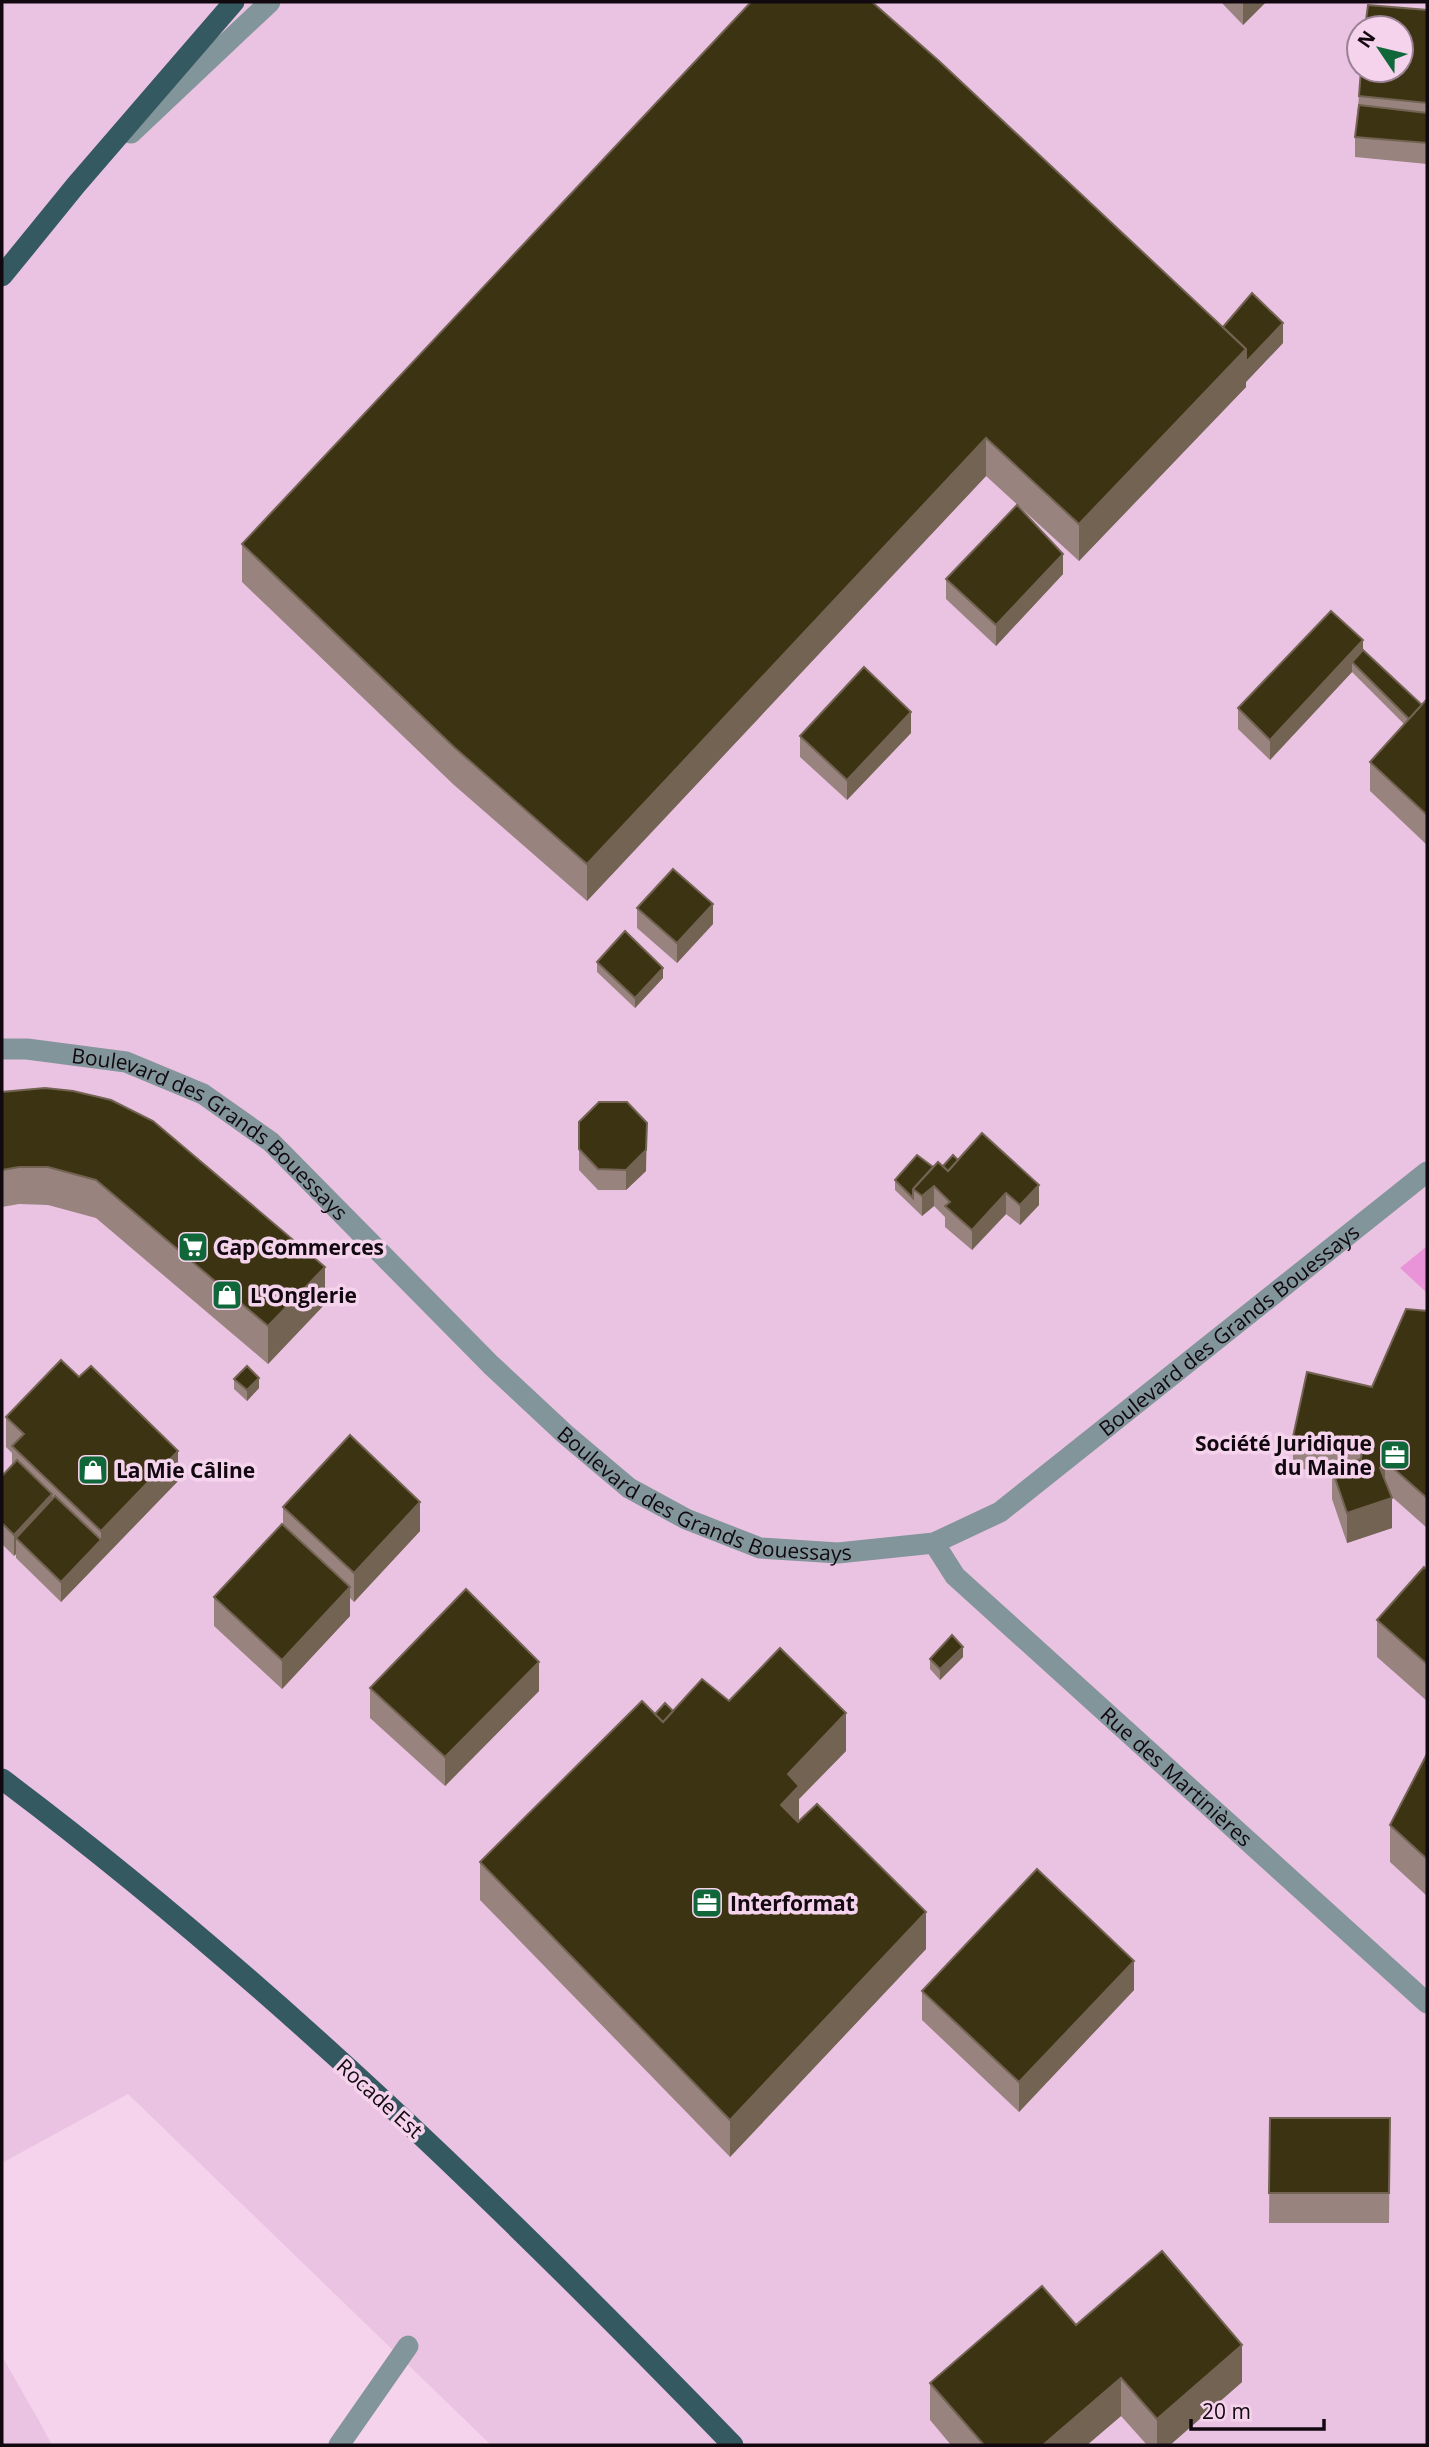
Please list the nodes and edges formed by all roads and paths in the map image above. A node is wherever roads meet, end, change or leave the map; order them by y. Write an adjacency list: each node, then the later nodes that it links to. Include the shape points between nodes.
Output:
1 (234, 2): 3 (main road)
2 (271, 2): 3 (street)
3 (76, 185): 4 (main road)
4 (2, 276)
5 (2, 1049): 7 (street, Boulevard des Grands Bouessays, via 126,1062 203,1094 271,1142 565,1434 629,1488 685,1519 760,1548 838,1553)
6 (1427, 1172): 7 (street, Boulevard des Grands Bouessays, via 1000,1512)
7 (933, 1543): 9 (street, Rue des Martinières, via 955,1576)
8 (2, 1779): 12 (main road, Rocade Est, via 201,1937 440,2152)
9 (1427, 2003)
10 (408, 2346): 11 (street)
11 (338, 2445)
12 (733, 2445)

